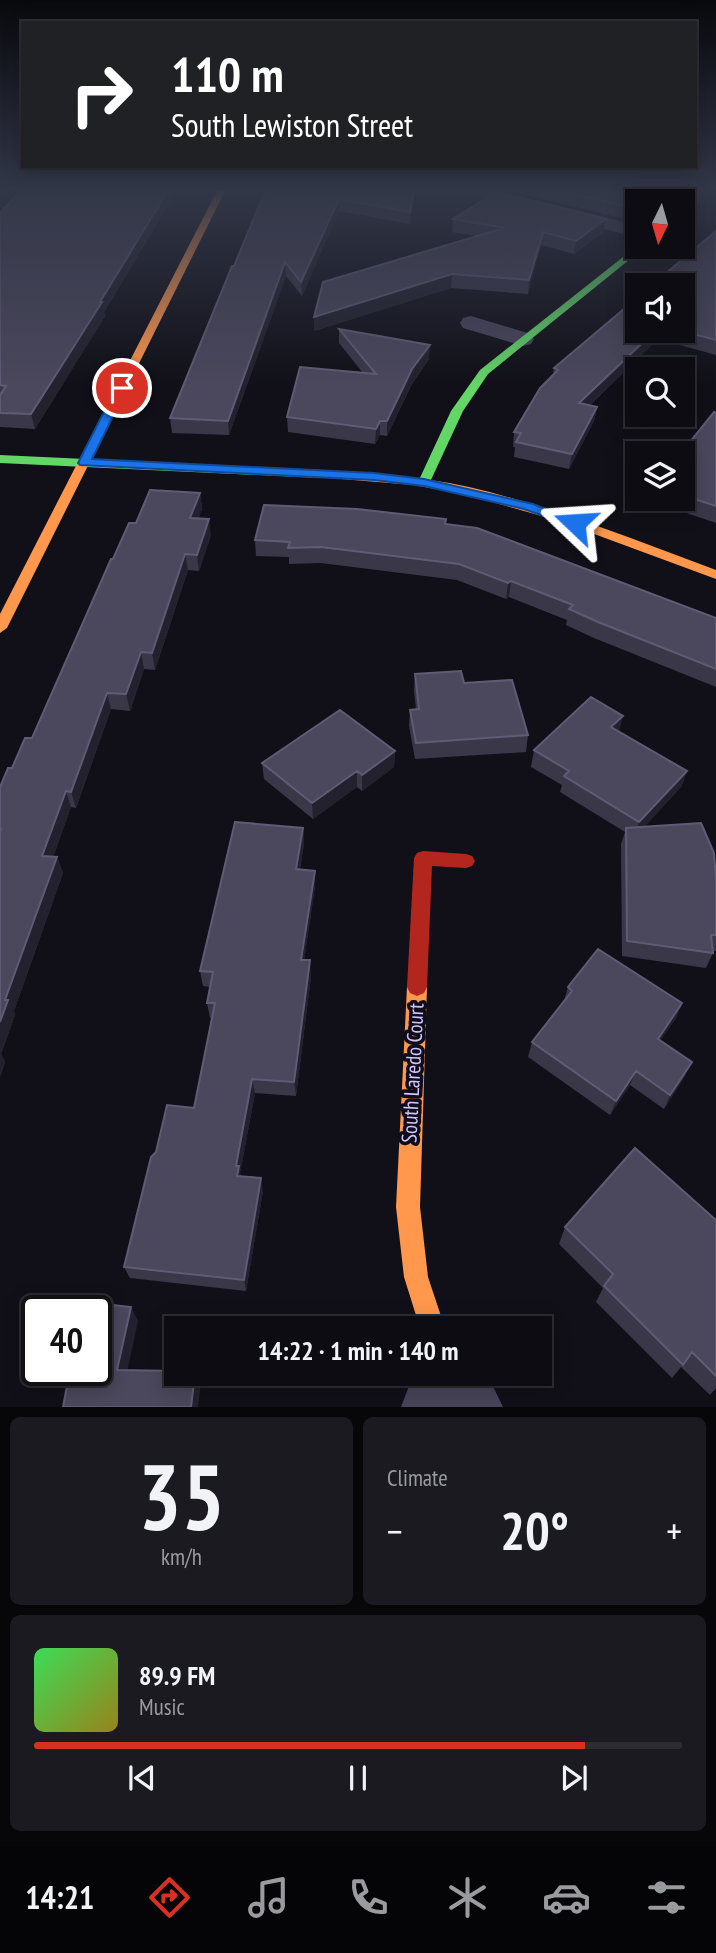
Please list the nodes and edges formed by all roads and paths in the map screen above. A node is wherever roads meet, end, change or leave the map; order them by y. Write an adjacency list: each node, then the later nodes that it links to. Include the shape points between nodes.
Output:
1 (189, 255): 6 (street)
2 (626, 259): 4 (street)
3 (471, 323): 4 (street)
4 (523, 339): 7 (street, via 465,395)
5 (0, 458): 6 (street)
6 (84, 463): 7 (street); 9 (street)
7 (424, 482): 8 (street, via 528,506)
8 (716, 575)
9 (0, 628)
10 (466, 861): 11 (street, South Laredo Court, via 423,858 407,1189 409,1241)
11 (427, 1316)

